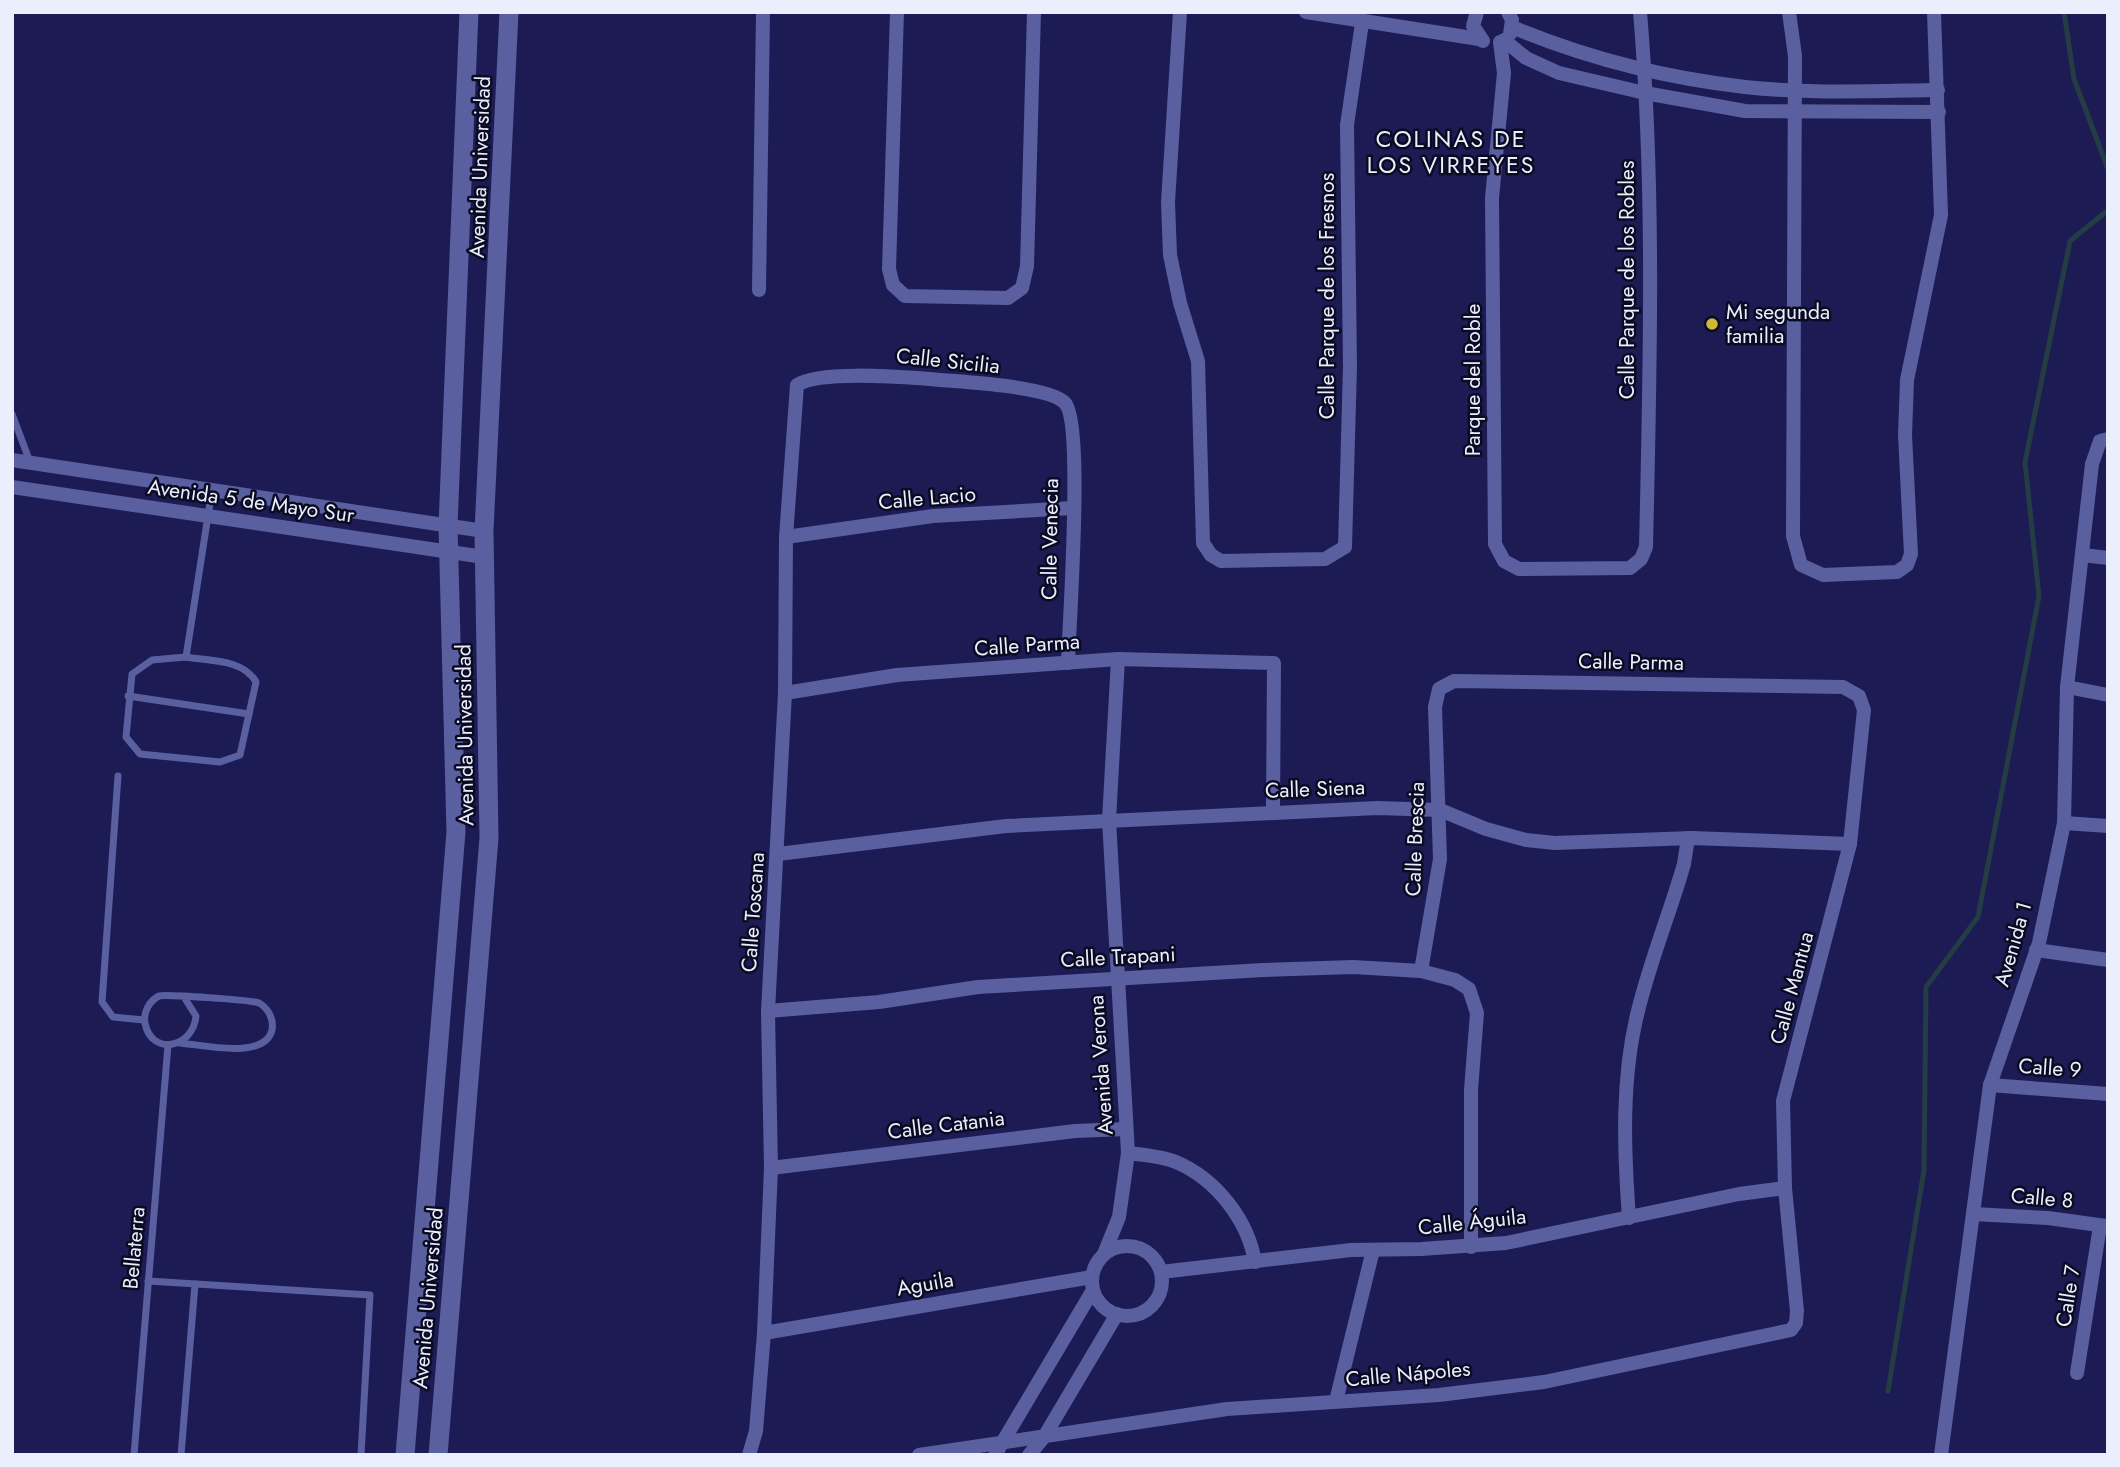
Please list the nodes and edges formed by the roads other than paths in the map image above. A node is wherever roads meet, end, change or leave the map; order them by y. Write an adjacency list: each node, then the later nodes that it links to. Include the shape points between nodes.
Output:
1 (469, 12): 34 (main road, Avenida Universidad)
2 (509, 12): 35 (main road, Avenida Universidad)
3 (763, 12): 23 (street)
4 (897, 12): 5 (street, via 892,285 905,296 1009,298 1023,288 1027,267)
5 (1034, 12)
6 (1180, 12): 13 (street, Calle Parque de los Fresnos, via 1168,202 1170,242 1180,303 1198,361 1203,543 1222,561 1325,559 1345,547 1347,125)
7 (1306, 12): 13 (street)
8 (1508, 12): 14 (street)
9 (1640, 12): 17 (street, Calle Parque de los Robles)
10 (1789, 12): 18 (street)
11 (1934, 12): 19 (street)
12 (1472, 15): 15 (street)
13 (1362, 23): 15 (street)
14 (1512, 27): 16 (street); 17 (street, via 1580,53)
15 (1479, 38): 16 (street, via 1486,43)
16 (1502, 41): 20 (street, via 1559,73); 37 (street, Parque del Roble, via 1504,73 1492,198 1495,544 1504,561 1519,569 1630,568)
17 (1643, 68): 18 (street, via 1746,87); 20 (street, Calle Parque de los Robles)
18 (1794, 90): 19 (street); 22 (street)
19 (1938, 90): 21 (street)
20 (1645, 93): 22 (street, via 1745,111); 37 (street, Calle Parque de los Robles, via 1651,256)
21 (1939, 112): 22 (street); 22 (street, via 1941,215 1908,380 1905,435 1911,554 1907,565 1897,572 1823,575 1801,565 1793,536)
22 (1793, 113)
23 (758, 290)
24 (809, 380): 26 (street, Calle Sicilia, via 879,375 989,384 1047,393 1064,402); 36 (street, Calle Toscana, via 797,385)
25 (12, 414): 29 (lane)
26 (1072, 416): 32 (street, Calle Venecia)
27 (2104, 440): 39 (street, Avenida 1, via 2092,464)
28 (12, 460): 29 (street, Avenida 5 de Mayo Sur)
29 (30, 463): 31 (street, Avenida 5 de Mayo Sur)
30 (12, 487): 33 (street, Avenida 5 de Mayo Sur)
31 (212, 489): 33 (lane); 34 (street, Avenida 5 de Mayo Sur)
32 (1073, 508): 36 (street, Calle Lacio, via 933,516); 44 (street, Calle Venecia)
33 (209, 515): 38 (street, Avenida 5 de Mayo Sur); 42 (lane)
34 (448, 526): 35 (street, Avenida 5 de Mayo Sur); 38 (main road, Avenida Universidad)
35 (484, 531): 40 (main road, Avenida Universidad)
36 (786, 537): 47 (street, Calle Toscana)
37 (1646, 547)
38 (449, 552): 40 (street, Avenida 5 de Mayo Sur); 99 (main road, Avenida Universidad, via 456,832)
39 (2083, 555): 41 (street); 46 (street, Avenida 1)
40 (484, 557): 100 (main road, Avenida Universidad, via 489,838)
41 (2108, 558)
42 (186, 657): 49 (lane, via 152,660 140,666 132,674); 51 (lane, via 236,664 250,672 256,682)
43 (1118, 659): 44 (street, Calle Parma); 54 (street, Calle Parma, via 1274,663); 55 (street, Avenida Verona)
44 (1068, 663): 47 (street, Calle Parma, via 897,675)
45 (1843, 687): 50 (street, Calle Parma, via 1454,681 1439,689); 59 (street, Calle Mantua, via 1859,696 1864,710)
46 (2067, 687): 48 (street); 56 (street, Avenida 1)
47 (785, 693): 60 (street, Calle Toscana)
48 (2108, 695)
49 (128, 696): 51 (lane); 51 (lane, via 126,737 139,754 233,760 240,755)
50 (1435, 707): 53 (street, Calle Brescia)
51 (249, 714)
52 (118, 776): 67 (lane, via 102,1002 113,1017)
53 (1440, 810): 54 (street, Calle Siena); 58 (street, Calle Siena, via 1526,840); 63 (street, Calle Brescia, via 1435,906)
54 (1273, 812): 55 (street, Calle Siena)
55 (1108, 820): 60 (street, Calle Siena, via 933,833); 64 (street, Avenida Verona)
56 (2064, 823): 57 (street); 61 (street, Avenida 1)
57 (2108, 826)
58 (1688, 838): 59 (street, Calle Siena); 78 (street, via 1685,864 1637,1014 1631,1051 1626,1119)
59 (1850, 844): 75 (street, Calle Mantua, via 1783,1101)
60 (778, 854): 66 (street, Calle Toscana)
61 (2036, 950): 62 (street); 70 (street, Avenida 1)
62 (2108, 960)
63 (1421, 971): 64 (street, Calle Trapani, via 1353,967); 81 (street, Calle Trapani, via 1455,979 1469,989 1477,1013 1471,1090)
64 (1116, 978): 66 (street, Calle Trapani, via 978,987 879,1002); 72 (street, Avenida Verona)
65 (184, 997): 67 (lane, via 171,993 157,997); 68 (lane, via 196,1016 189,1036); 68 (lane, via 255,1002 268,1010 272,1026 267,1041 254,1049)
66 (768, 1011): 74 (street, Calle Toscana)
67 (144, 1020): 69 (lane, via 156,1041)
68 (180, 1043): 69 (lane)
69 (168, 1045): 86 (lane, Bellaterra)
70 (1990, 1085): 71 (street, Calle 9); 76 (street, Avenida 1)
71 (2108, 1094)
72 (1126, 1129): 73 (street, Avenida Verona); 74 (street, Calle Catania, via 1074,1131)
73 (1128, 1153): 77 (street, Avenida Verona); 84 (street, via 1176,1162 1208,1181 1240,1221)
74 (771, 1168): 91 (street, Calle Toscana)
75 (1785, 1188): 78 (street, Calle Águila); 89 (street, Calle Mantua)
76 (1973, 1214): 79 (street, Calle 8); 105 (street, Avenida 1)
77 (1119, 1217): 80 (street); 83 (street, Avenida Verona)
78 (1629, 1218): 81 (street, Calle Águila)
79 (2104, 1226): 92 (street, Calle 7)
80 (1126, 1246): 83 (street); 85 (street, via 1148,1253)
81 (1471, 1247): 82 (street, Calle Águila)
82 (1373, 1250): 84 (street, Calle Águila); 93 (street)
83 (1104, 1254): 87 (street)
84 (1255, 1262): 85 (street, Calle Águila)
85 (1161, 1272): 90 (street, via 1154,1302 1138,1314)
86 (148, 1281): 88 (lane); 96 (lane, Bellaterra)
87 (1093, 1283): 90 (street, via 1106,1309); 91 (street, Aguila); 95 (street)
88 (195, 1284): 97 (lane); 98 (lane, via 370,1294)
89 (1797, 1311): 93 (street, Calle Nápoles, via 1796,1323 1783,1333 1606,1370 1439,1395)
90 (1117, 1314): 94 (street)
91 (764, 1333): 101 (street, Calle Toscana, via 756,1431)
92 (2077, 1373)
93 (1336, 1401): 94 (street, Calle Nápoles, via 1227,1409)
94 (1044, 1437): 95 (street, Calle Nápoles); 104 (street)
95 (1005, 1442): 102 (street, Calle Nápoles); 103 (street)
96 (134, 1455)
97 (181, 1455)
98 (361, 1455)
99 (405, 1455)
100 (438, 1455)
101 (749, 1455)
102 (919, 1455)
103 (995, 1455)
104 (1029, 1455)
105 (1941, 1455)

